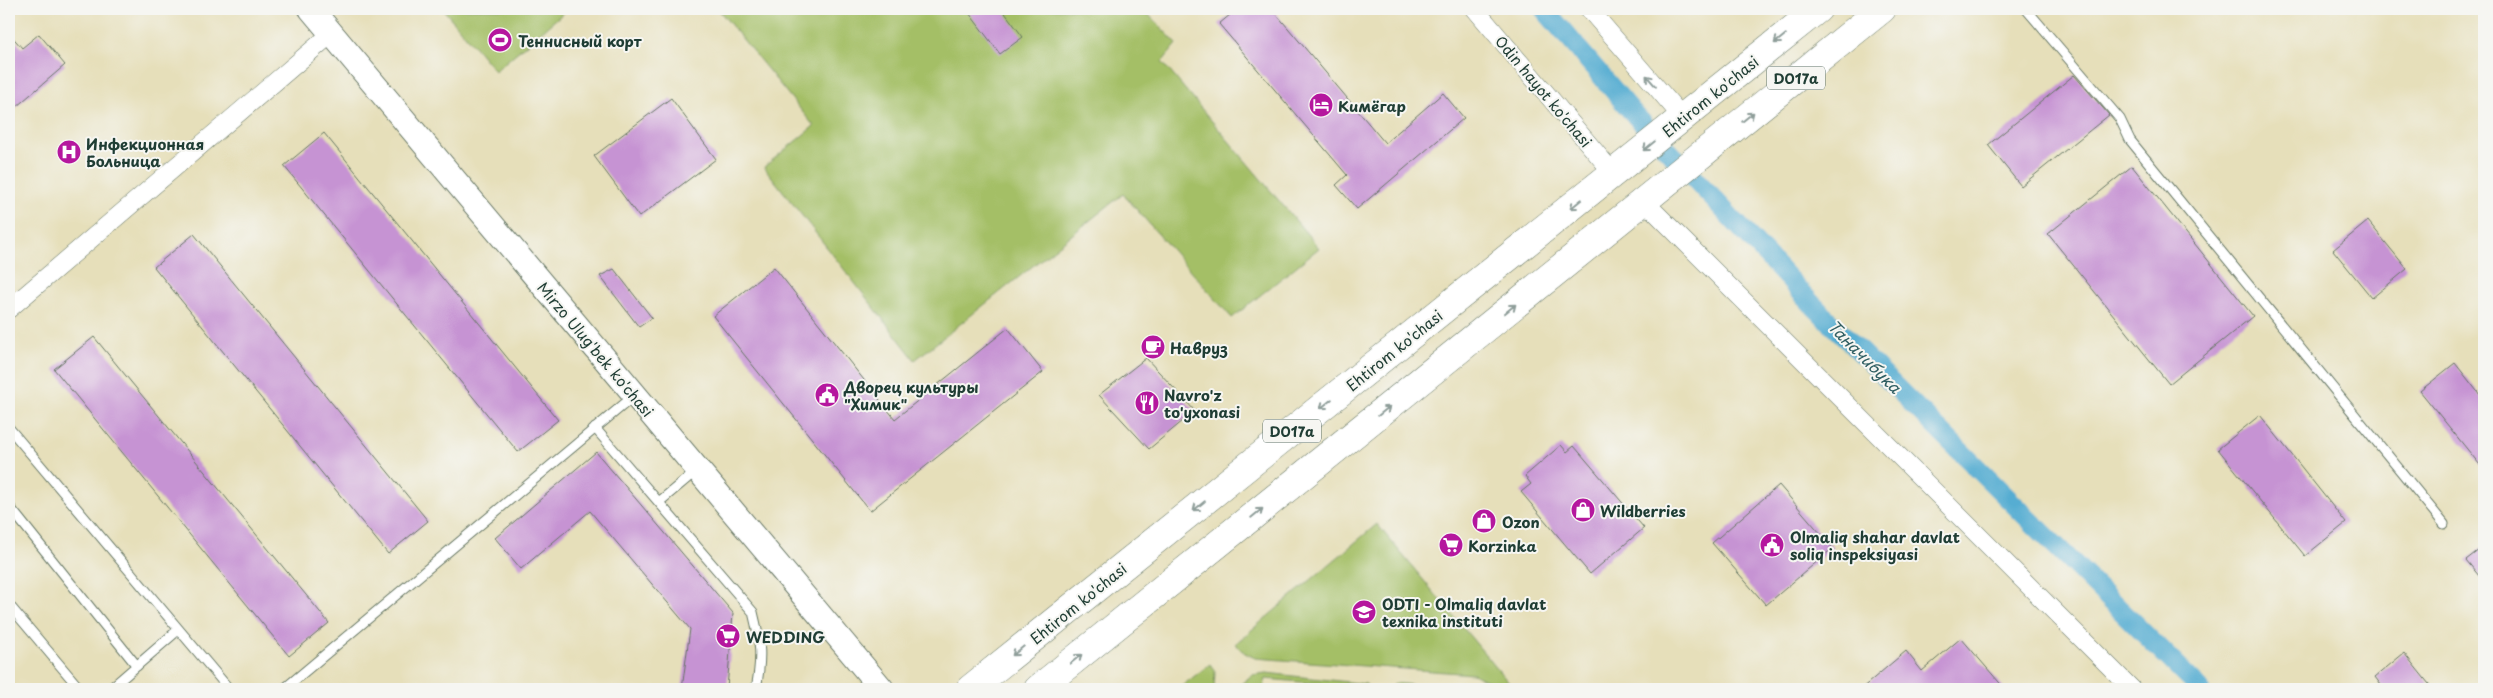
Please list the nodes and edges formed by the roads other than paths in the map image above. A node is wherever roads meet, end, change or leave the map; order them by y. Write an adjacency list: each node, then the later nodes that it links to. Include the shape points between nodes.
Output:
1 (311, 9): 7 (main road, Mirzo Ulug'bek ko'chasi)
2 (1474, 9): 9 (street, Odin hayot ko'chasi)
3 (1589, 9): 8 (street, one-way to 3)
4 (1818, 9): 8 (main road, Ehtirom ko'chasi / D017a, one-way to 8)
5 (1882, 9): 10 (main road, D017a, one-way to 5)
6 (2026, 9): 18 (lane, via 2120,119 2130,140)
7 (331, 34): 11 (street); 12 (main road, Mirzo Ulug'bek ko'chasi)
8 (1683, 118): 9 (main road, Ehtirom ko'chasi / D017a, one-way to 9)
9 (1614, 174): 28 (main road, Ehtirom ko'chasi / D017a, one-way to 28)
10 (1649, 197): 29 (main road, D017a, one-way to 10); 30 (street)
11 (9, 309)
12 (635, 394): 14 (lane); 15 (main road, Mirzo Ulug'bek ko'chasi)
13 (9, 428): 20 (lane)
14 (595, 428): 16 (lane); 25 (lane)
15 (698, 470): 16 (lane); 27 (main road, Mirzo Ulug'bek ko'chasi)
16 (659, 502): 26 (lane, via 753,612 762,661)
17 (9, 506): 21 (lane)
18 (2444, 524)
19 (9, 605): 22 (lane)
20 (178, 630): 21 (lane); 24 (lane)
21 (138, 666): 23 (lane)
22 (80, 689)
23 (110, 689)
24 (229, 689)
25 (284, 689)
26 (756, 689)
27 (882, 689)
28 (970, 689)
29 (1038, 689)
30 (2132, 689)

